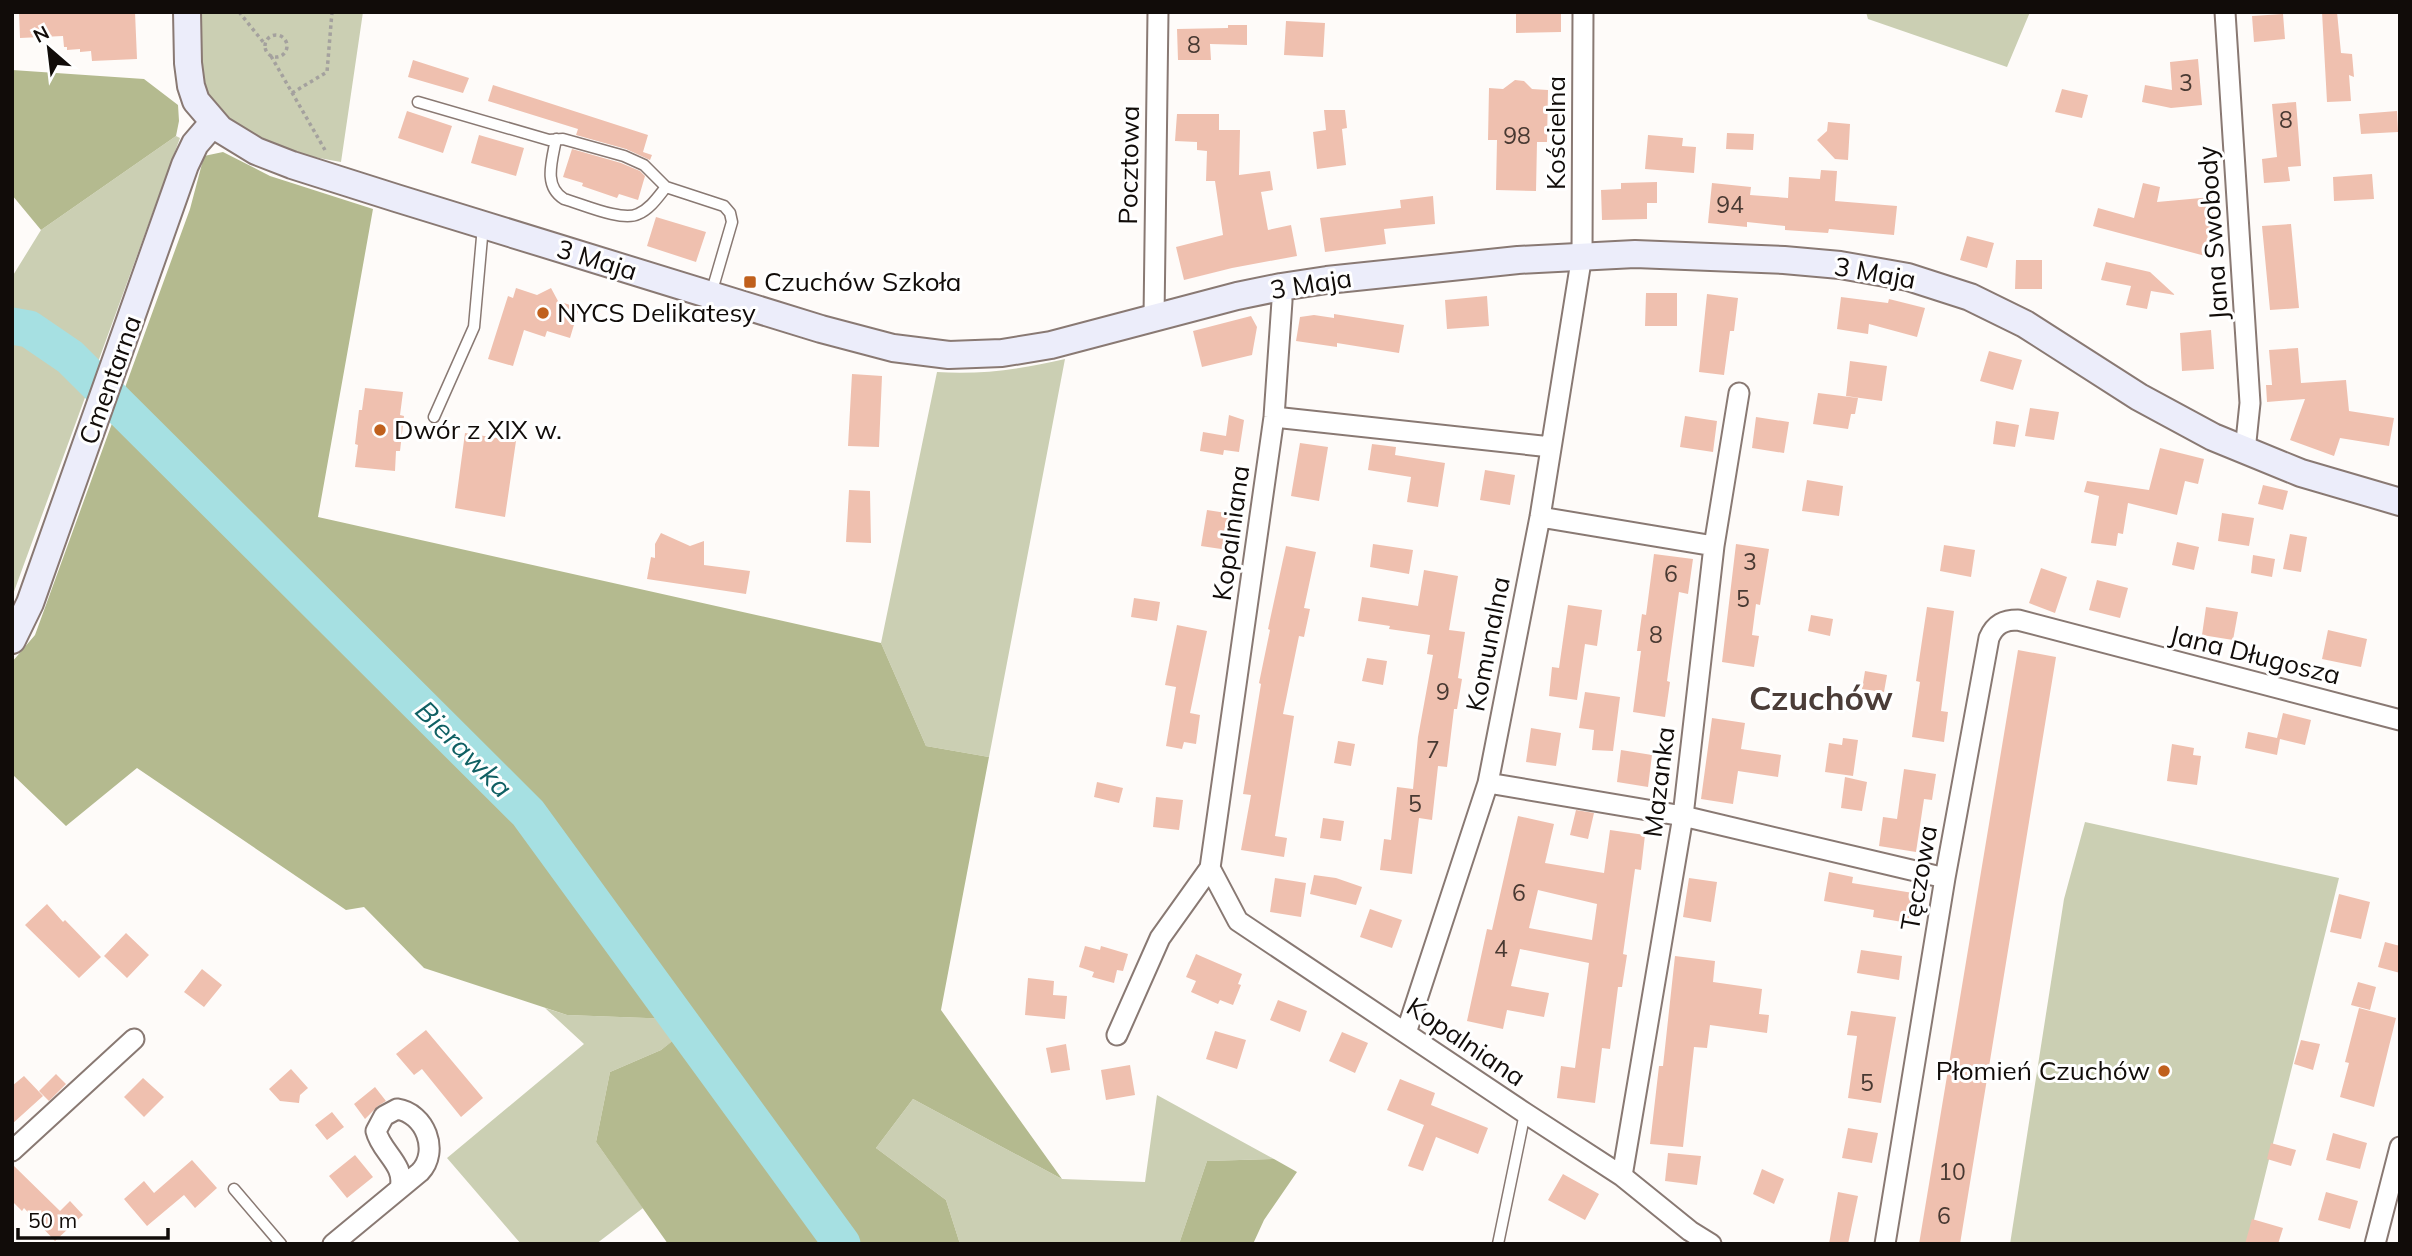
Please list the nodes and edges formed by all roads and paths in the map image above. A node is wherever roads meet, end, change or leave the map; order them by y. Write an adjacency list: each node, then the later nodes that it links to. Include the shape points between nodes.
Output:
1 (187, 12): 11 (main road, via 191,86)
2 (332, 12): 9 (path, via 327,72)
3 (1158, 12): 19 (street, Pocztowa)
4 (1583, 12): 16 (street, Kościelna)
5 (2225, 12): 24 (street, Jana Swobody, via 2250,403)
6 (242, 13): 7 (path)
7 (264, 43): 8 (path); 8 (path, via 276,34 285,39 285,52)
8 (271, 56): 9 (path)
9 (292, 93): 13 (path)
10 (418, 102): 12 (lane)
11 (213, 123): 15 (main road, 3 Maja, via 246,147 292,166); 28 (main road, Cmentarna, via 190,153 30,603)
12 (556, 139): 14 (lane, via 624,156 644,165); 14 (lane, via 552,188 564,199 626,218 646,209)
13 (326, 153)
14 (666, 187): 18 (lane, via 730,212 732,222)
15 (483, 225): 18 (main road, 3 Maja); 21 (lane, via 474,327)
16 (1582, 255): 17 (main road, 3 Maja); 23 (street, Komunalna); 24 (main road, 3 Maja, via 1796,261 1923,280 2005,313 2157,408)
17 (1281, 287): 19 (main road, 3 Maja); 22 (street, Kopalniana)
18 (710, 295): 19 (main road, 3 Maja, via 866,342 949,355 1026,350)
19 (1154, 318)
20 (1739, 393): 27 (street, Mazanka)
21 (434, 416)
22 (1274, 417): 23 (street); 33 (street, Kopalniana)
23 (1551, 447): 26 (street, Komunalna)
24 (2245, 451): 25 (main road, 3 Maja)
25 (2400, 502)
26 (1540, 517): 27 (street); 31 (street, Komunalna)
27 (1714, 546): 32 (street, Mazanka)
28 (12, 640)
29 (2096, 641): 30 (street, Jana Długosza); 34 (street, Tęczowa, via 2018,620 1995,627)
30 (2400, 720)
31 (1488, 783): 32 (street); 35 (street, Komunalna)
32 (1683, 816): 34 (street); 41 (street, Mazanka)
33 (1210, 868): 35 (street, Kopalniana, via 1238,921); 36 (street, Kopalniana, via 1160,938)
34 (1945, 878): 49 (street, Tęczowa)
35 (1406, 1033): 38 (street, Kopalniana)
36 (1117, 1035)
37 (134, 1040): 40 (street)
38 (1525, 1114): 41 (street, Kopalniana); 47 (lane)
39 (2400, 1147): 50 (street)
40 (12, 1151)
41 (1622, 1176): 44 (street, Kopalniana)
42 (234, 1188): 45 (lane)
43 (400, 1188): 46 (street)
44 (1688, 1237): 48 (street, Kopalniana)
45 (281, 1244)
46 (333, 1244)
47 (1498, 1244)
48 (1712, 1244)
49 (1885, 1244)
50 (2375, 1244)

